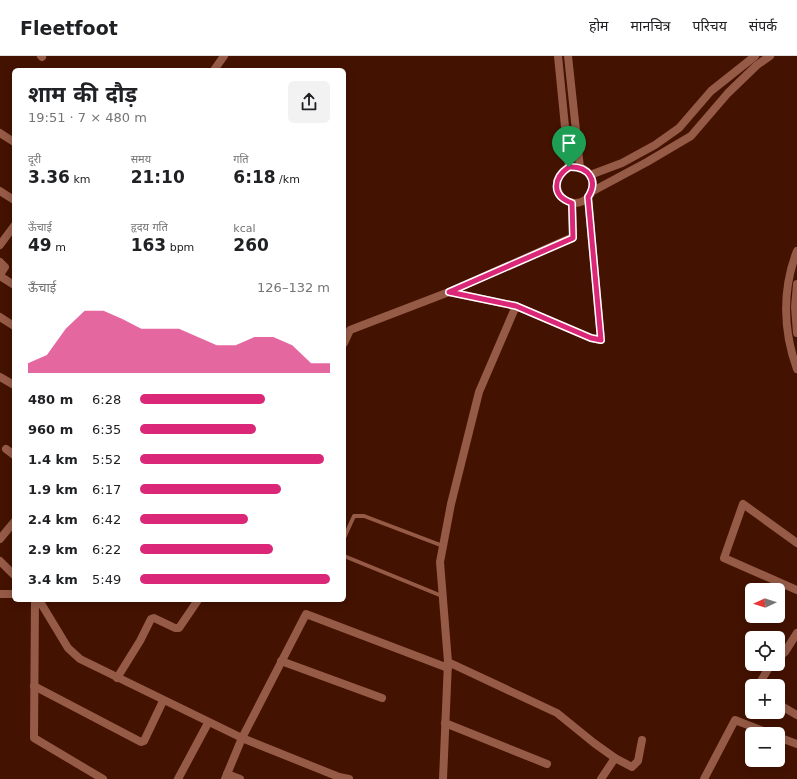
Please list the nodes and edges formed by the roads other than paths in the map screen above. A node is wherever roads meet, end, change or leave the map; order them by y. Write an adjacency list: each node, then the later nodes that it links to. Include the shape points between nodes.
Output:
1 (224, 56): 6 (street)
2 (558, 56): 9 (street)
3 (568, 56): 10 (street)
4 (755, 56): 11 (street, via 711,91 679,128 622,163)
5 (770, 56): 13 (street, via 728,93 691,136)
6 (215, 68)
7 (0, 133): 8 (street)
8 (12, 141)
9 (569, 167): 10 (street); 15 (street, via 559,175 557,187 562,198)
10 (580, 168): 11 (street)
11 (590, 175): 13 (street, via 593,186)
12 (0, 190): 14 (street)
13 (590, 195): 15 (street, via 578,203); 24 (street, via 601,340)
14 (12, 199)
15 (572, 203): 23 (street, via 573,238)
16 (12, 229): 17 (street)
17 (0, 245)
18 (797, 251): 29 (street, via 789,277 786,314 788,338)
19 (0, 262): 20 (street, via 5,267)
20 (0, 276): 21 (street)
21 (12, 284)
22 (797, 284): 27 (street)
23 (449, 292): 24 (street); 28 (street, via 350,330)
24 (516, 306): 38 (street, via 479,392 450,504)
25 (0, 316): 26 (street)
26 (12, 325)
27 (797, 333)
28 (346, 339)
29 (797, 369)
30 (0, 377): 31 (street)
31 (12, 385)
32 (6, 449): 33 (street)
33 (12, 454)
34 (12, 524): 36 (street)
35 (346, 534): 38 (lane, via 354,516 364,516)
36 (0, 539)
37 (797, 543): 42 (street, via 743,504 724,558)
38 (443, 546): 45 (street, via 440,562)
39 (346, 557): 45 (lane)
40 (0, 562): 41 (street)
41 (12, 572)
42 (797, 590)
43 (0, 594): 44 (street)
44 (12, 594)
45 (443, 596): 52 (street)
46 (35, 602): 54 (street)
47 (40, 602): 53 (street, via 68,648 80,659)
48 (197, 602): 53 (street, via 179,628 151,619)
49 (797, 633): 50 (street)
50 (785, 652)
51 (281, 661): 52 (street, via 306,614); 55 (street); 62 (street)
52 (448, 665): 60 (street); 66 (street, via 557,713)
53 (118, 678): 56 (street)
54 (34, 686): 56 (street, via 141,742 144,741); 68 (street, via 34,738)
55 (382, 698)
56 (163, 701): 59 (street)
57 (785, 708): 58 (street)
58 (797, 716)
59 (208, 723): 62 (street); 72 (street)
60 (445, 723): 67 (street); 75 (street)
61 (753, 727): 77 (street, via 735,720)
62 (242, 738): 69 (street); 70 (street)
63 (642, 740): 66 (street, via 638,761 632,767)
64 (785, 740): 65 (street)
65 (797, 744)
66 (615, 758): 76 (street)
67 (547, 764)
68 (89, 775): 71 (street)
69 (226, 777): 73 (street)
70 (338, 778): 74 (street)
71 (103, 779)
72 (178, 779)
73 (240, 779)
74 (350, 779)
75 (443, 779)
76 (601, 779)
77 (704, 779)

